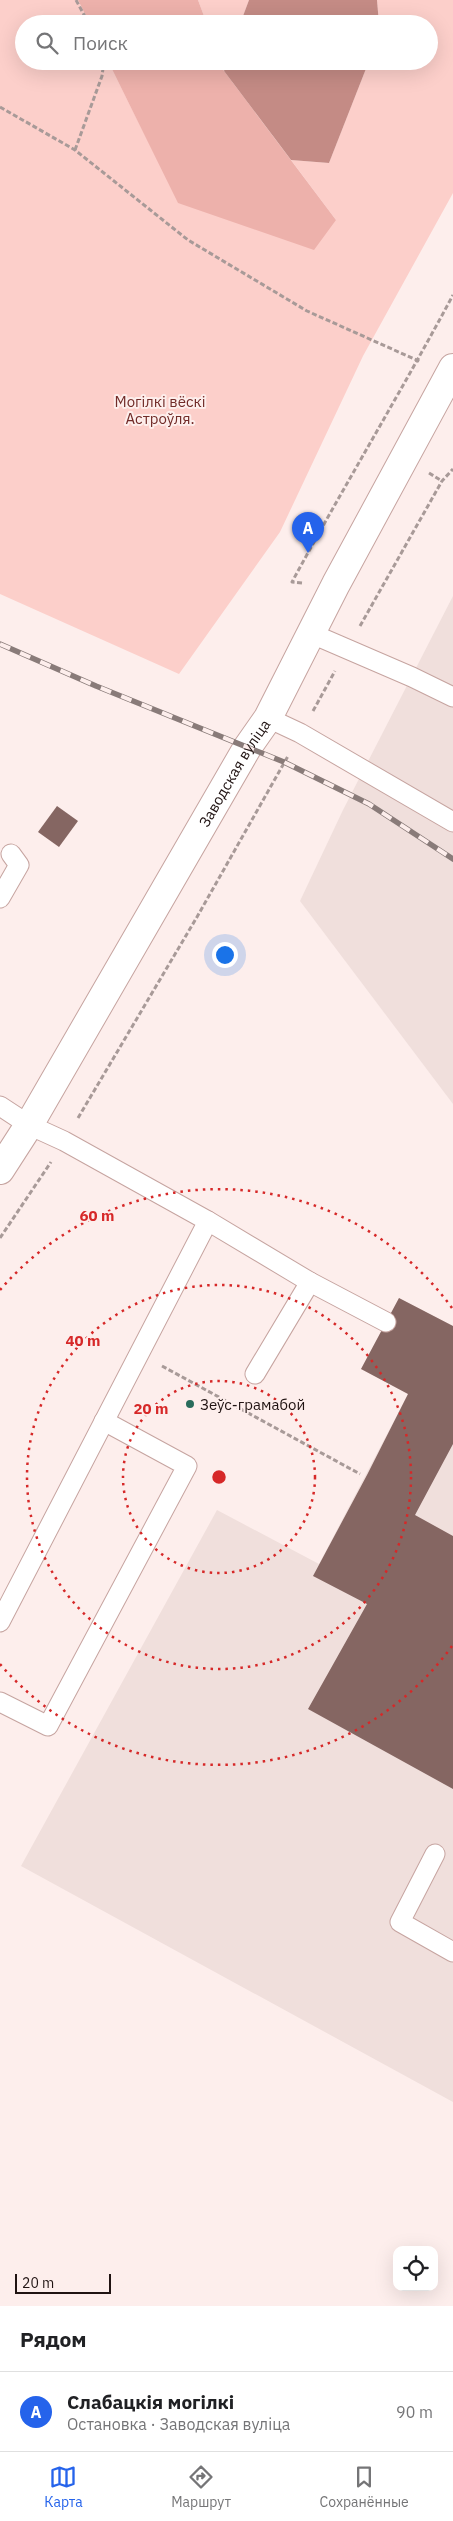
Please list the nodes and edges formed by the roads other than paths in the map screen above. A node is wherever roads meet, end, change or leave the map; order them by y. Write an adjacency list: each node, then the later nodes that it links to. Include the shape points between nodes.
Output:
1 (451, 372): 2 (street, Заводская вуліца)
2 (310, 633): 3 (lane); 4 (street, Заводская вуліца)
3 (453, 697)
4 (268, 718): 5 (lane, via 300,733); 9 (street, Заводская вуліца, via 247,748)
5 (453, 822)
6 (11, 854): 7 (lane, via 20,865)
7 (0, 898)
8 (0, 1106): 9 (lane)
9 (29, 1125): 10 (street, Заводская вуліца); 11 (lane)
10 (0, 1170)
11 (208, 1221): 12 (lane); 15 (lane)
12 (310, 1282): 13 (lane); 14 (lane)
13 (386, 1322)
14 (256, 1374)
15 (104, 1421): 16 (lane); 17 (lane, via 187,1466 48,1726)
16 (0, 1622)
17 (0, 1702)
18 (435, 1854): 19 (lane, via 400,1922)
19 (453, 1952)

